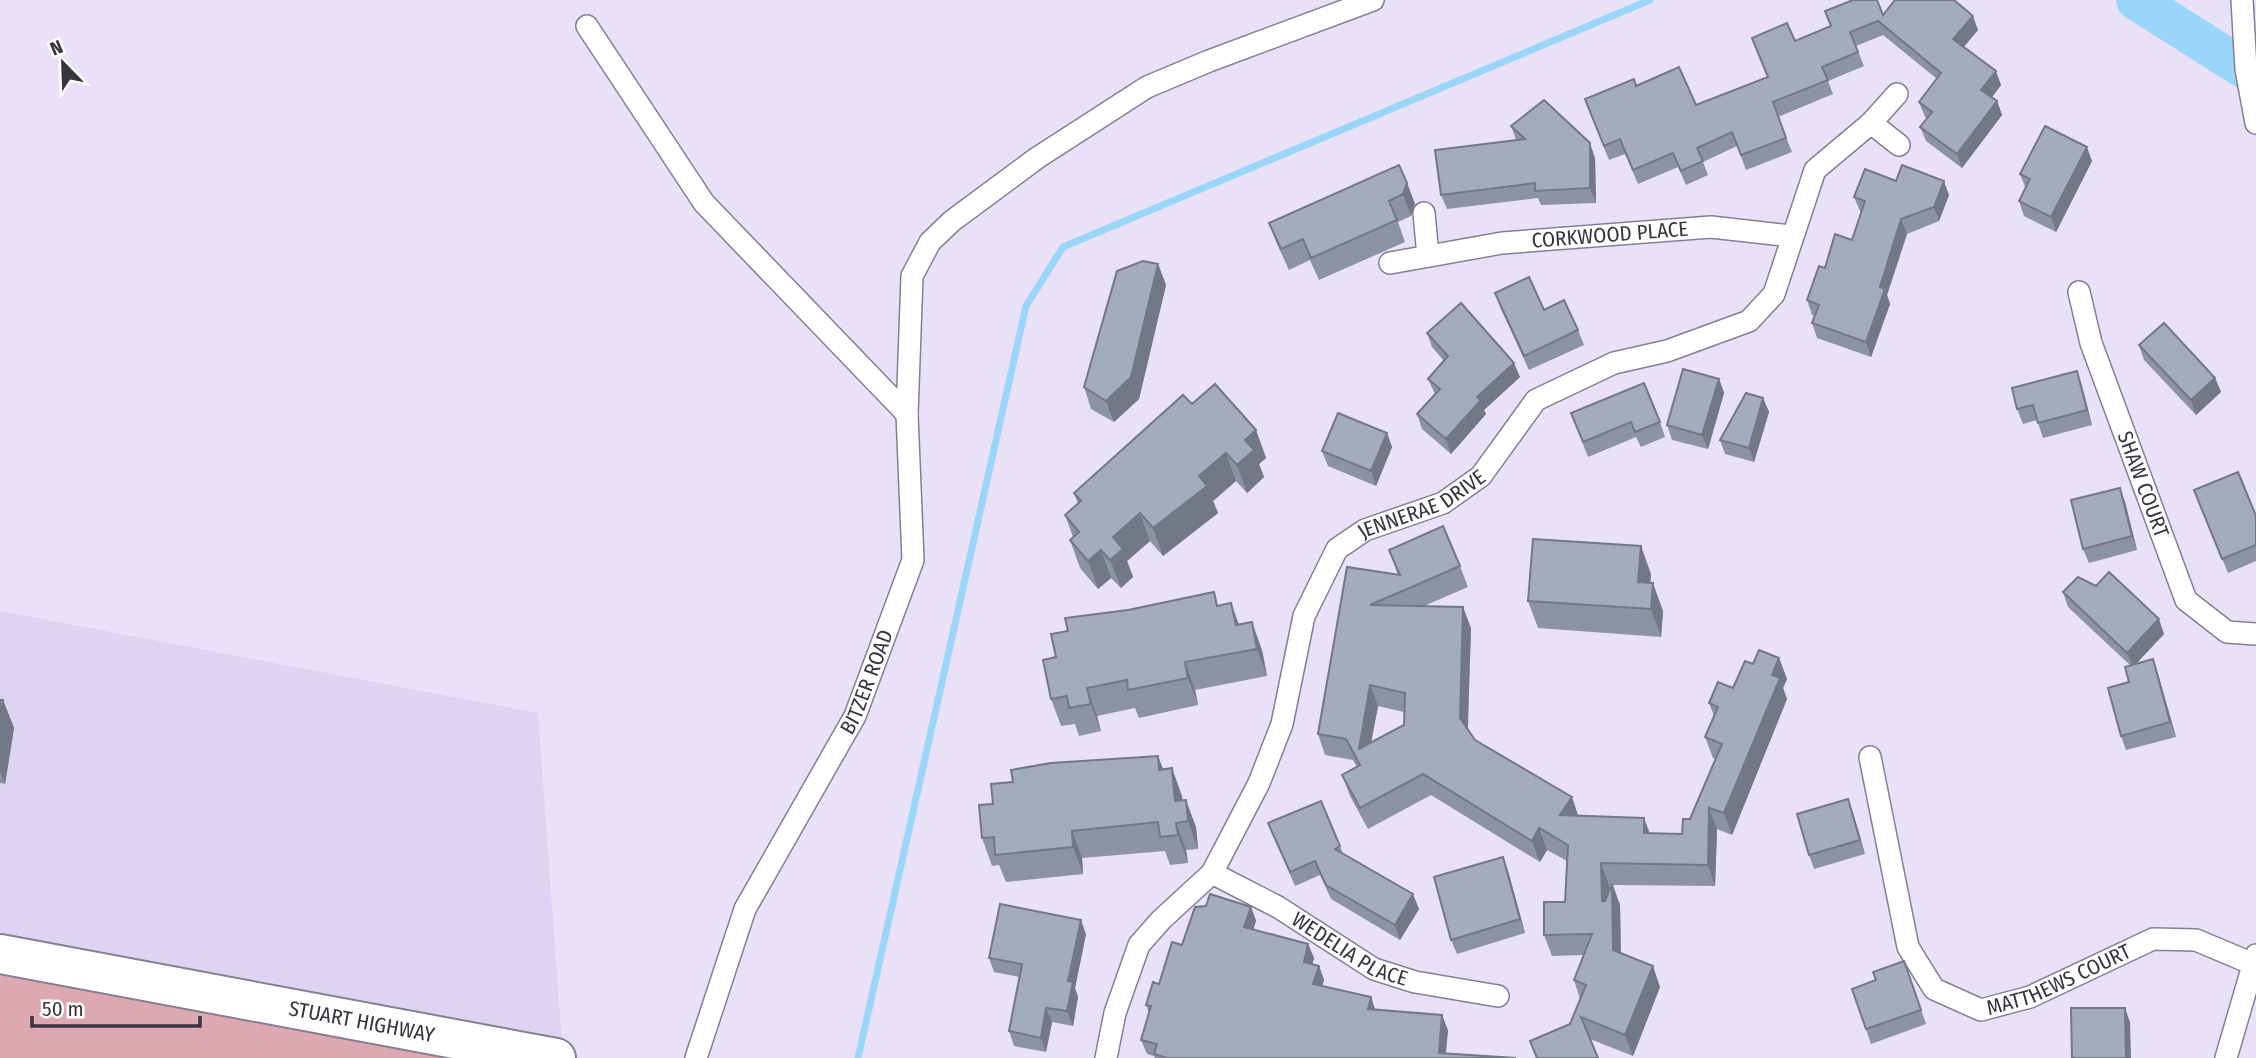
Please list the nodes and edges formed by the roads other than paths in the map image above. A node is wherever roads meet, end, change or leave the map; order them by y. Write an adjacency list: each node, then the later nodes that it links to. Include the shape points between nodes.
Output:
1 (1373, 0): 13 (street, BITZER ROAD, via 1147,88 1102,114 952,221 930,242 912,276)
2 (2242, 0): 6 (street, via 2246,69)
3 (587, 26): 13 (street, via 704,203)
4 (1897, 94): 5 (street, JENNERAE DRIVE)
5 (1871, 123): 7 (street); 9 (street, JENNERAE DRIVE, via 1815,170)
6 (2256, 123)
7 (1899, 145)
8 (1424, 213): 10 (street)
9 (1791, 236): 10 (street, CORKWOOD PLACE, via 1711,226 1502,243); 16 (street, JENNERAE DRIVE, via 1774,294 1749,321 1667,351 1614,363 1536,400 1481,476 1443,503 1365,530 1337,549 1304,616 1282,724)
10 (1428, 256): 11 (street, CORKWOOD PLACE)
11 (1390, 263)
12 (2079, 292): 14 (street, SHAW COURT, via 2091,343 2186,600 2227,632)
13 (907, 414): 21 (street, BITZER ROAD, via 913,560 855,716 745,909)
14 (2256, 634)
15 (1870, 757): 18 (street, MATTHEWS COURT, via 1908,947 1934,989 1981,1010 2030,997 2153,939 2196,940)
16 (1212, 873): 19 (street, WEDELIA PLACE, via 1278,907 1374,969 1415,982); 22 (street, JENNERAE DRIVE, via 1139,945 1115,1013)
17 (0, 954): 20 (highway, STUART HIGHWAY)
18 (2255, 959): 23 (street)
19 (1498, 996)
20 (556, 1058)
21 (696, 1058)
22 (1106, 1058)
23 (2226, 1058)

